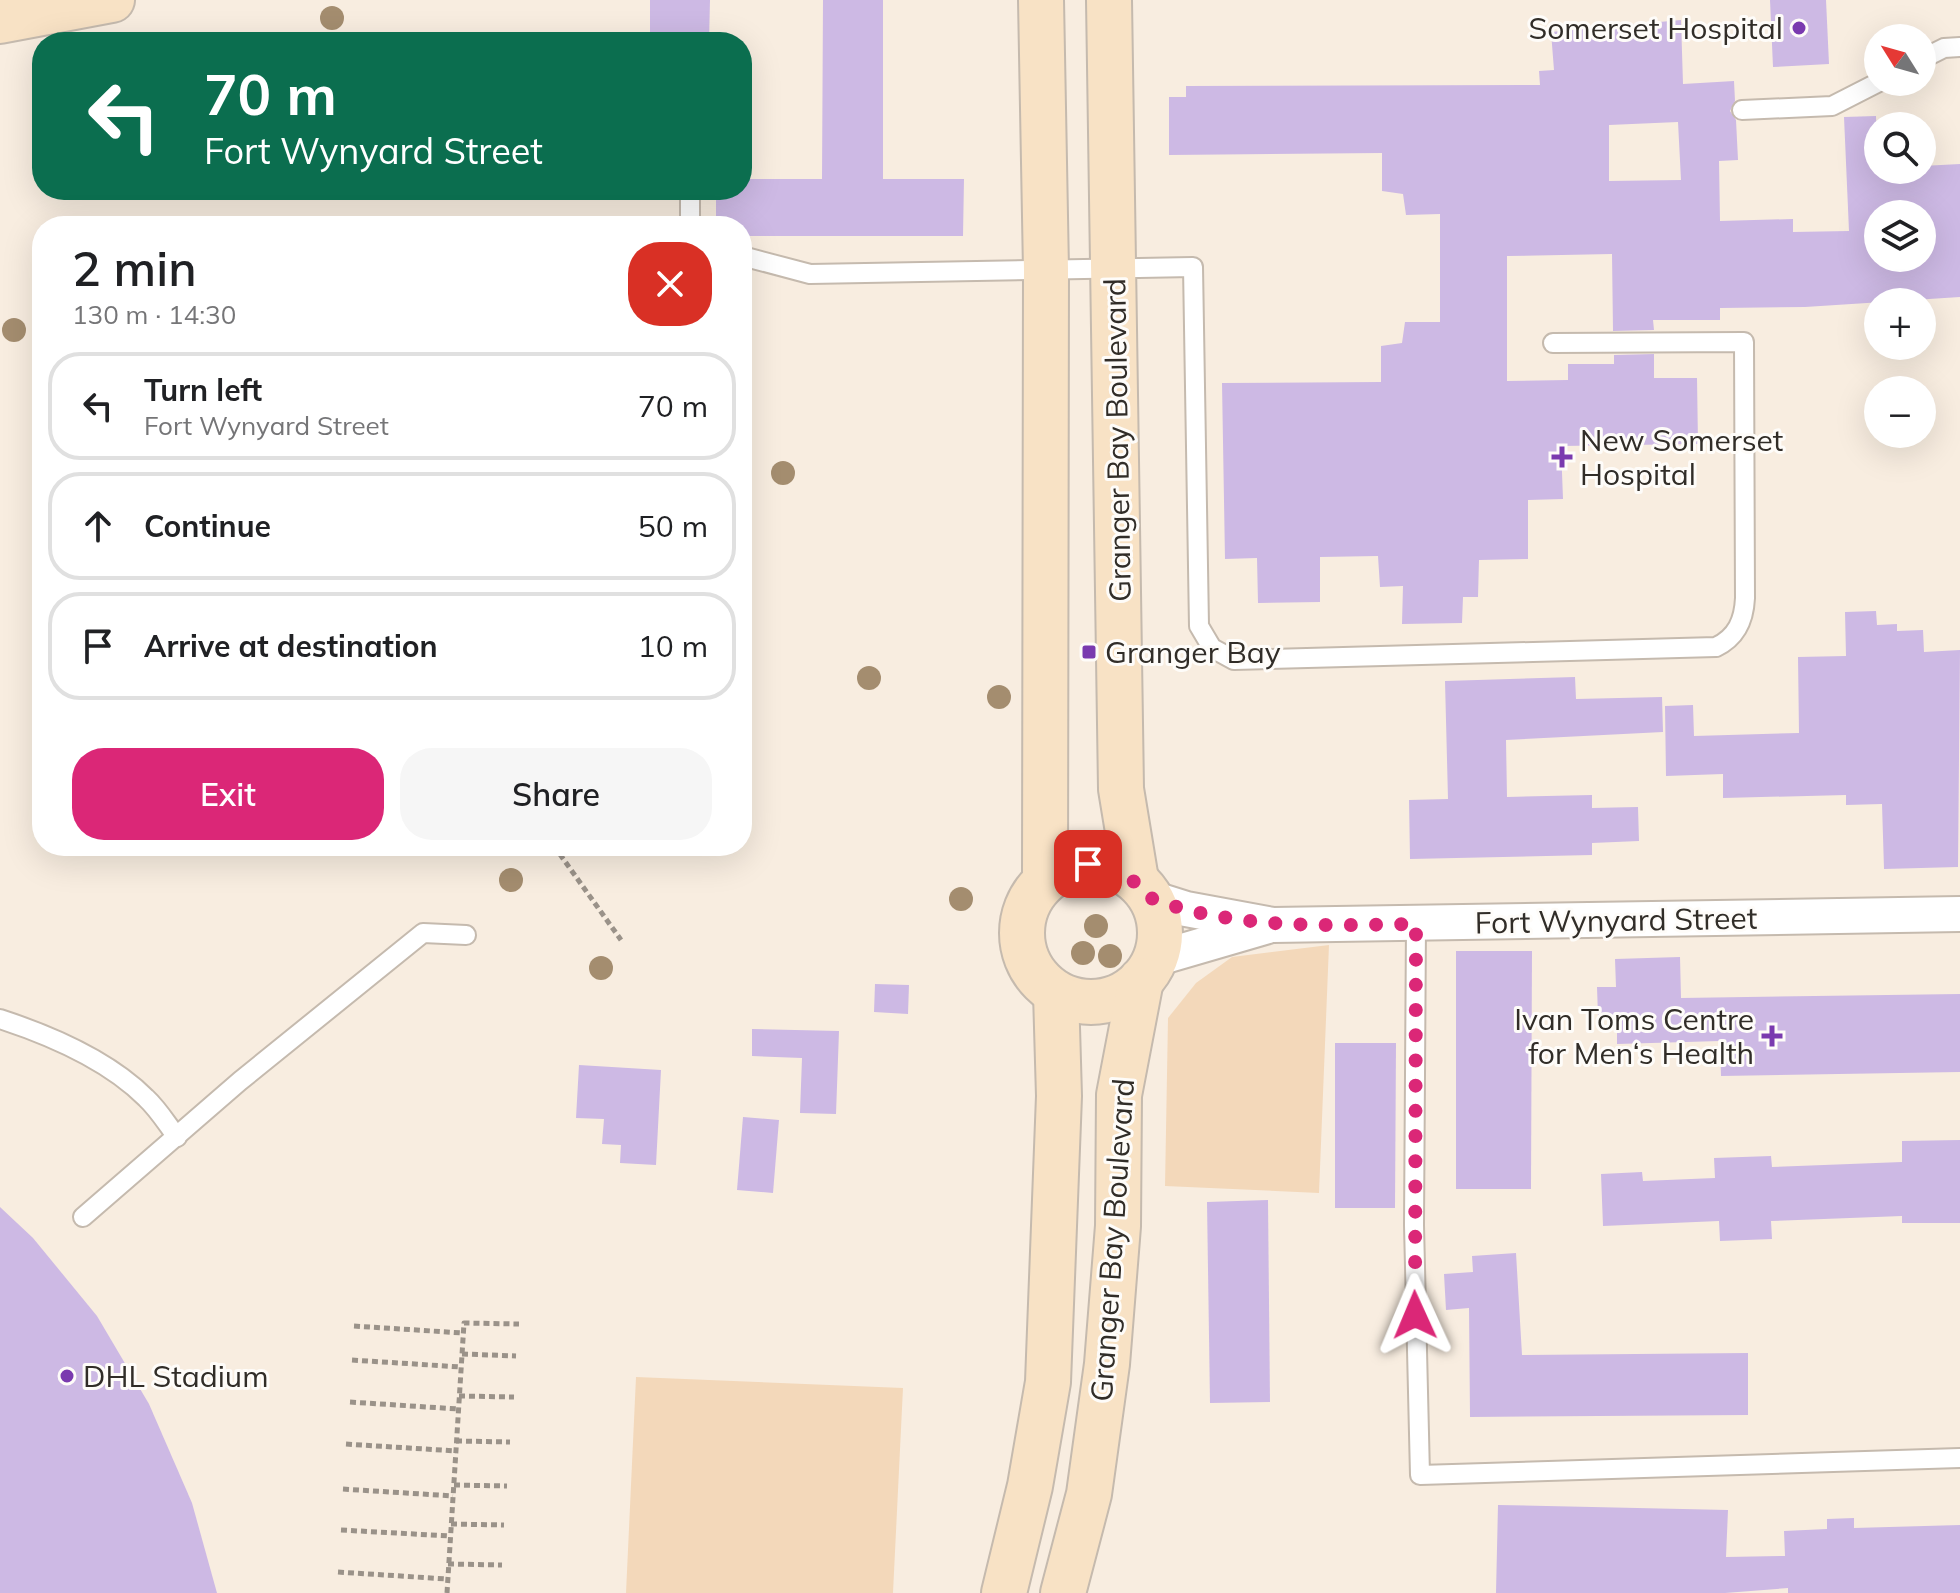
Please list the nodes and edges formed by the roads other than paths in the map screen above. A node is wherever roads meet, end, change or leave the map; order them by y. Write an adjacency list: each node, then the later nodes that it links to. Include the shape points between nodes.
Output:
1 (112, 0): 4 (street)
2 (1041, 0): 11 (street)
3 (1109, 0): 10 (street, Granger Bay Boulevard)
4 (0, 21)
5 (1960, 47): 6 (lane)
6 (1936, 52)
7 (1864, 90): 8 (lane, via 1832,106)
8 (1742, 110)
9 (752, 259): 11 (lane, via 810,274)
10 (1115, 267): 11 (lane); 12 (lane, via 1193,267 1199,626 1212,648 1234,660 1716,647 1728,641 1738,629 1745,598 1744,342); 14 (street, Granger Bay Boulevard, via 1121,789)
11 (1046, 270): 13 (street)
12 (1553, 343)
13 (1045, 880): 14 (street, via 1093,863 1113,867); 20 (street, via 1025,913 1022,939 1029,965)
14 (1143, 889): 17 (street, Fort Wynyard Street, via 1186,909); 19 (street, via 1160,930)
15 (1960, 914): 16 (street, Fort Wynyard Street)
16 (1416, 924): 17 (street, Fort Wynyard Street); 24 (lane, via 1414,1225 1420,1475)
17 (1273, 925): 19 (street, Fort Wynyard Street)
18 (466, 935): 22 (lane, via 423,933)
19 (1148, 969): 20 (street, via 1125,993 1104,1001); 26 (street, Granger Bay Boulevard, via 1119,1095 1118,1226 1107,1364 1089,1494)
20 (1056, 993): 25 (street, Granger Bay Boulevard, via 1059,1096 1048,1382)
21 (0, 1019): 22 (lane, via 120,1078 147,1099)
22 (177, 1137): 23 (lane)
23 (83, 1217)
24 (1960, 1458)
25 (1004, 1593)
26 (1063, 1593)

